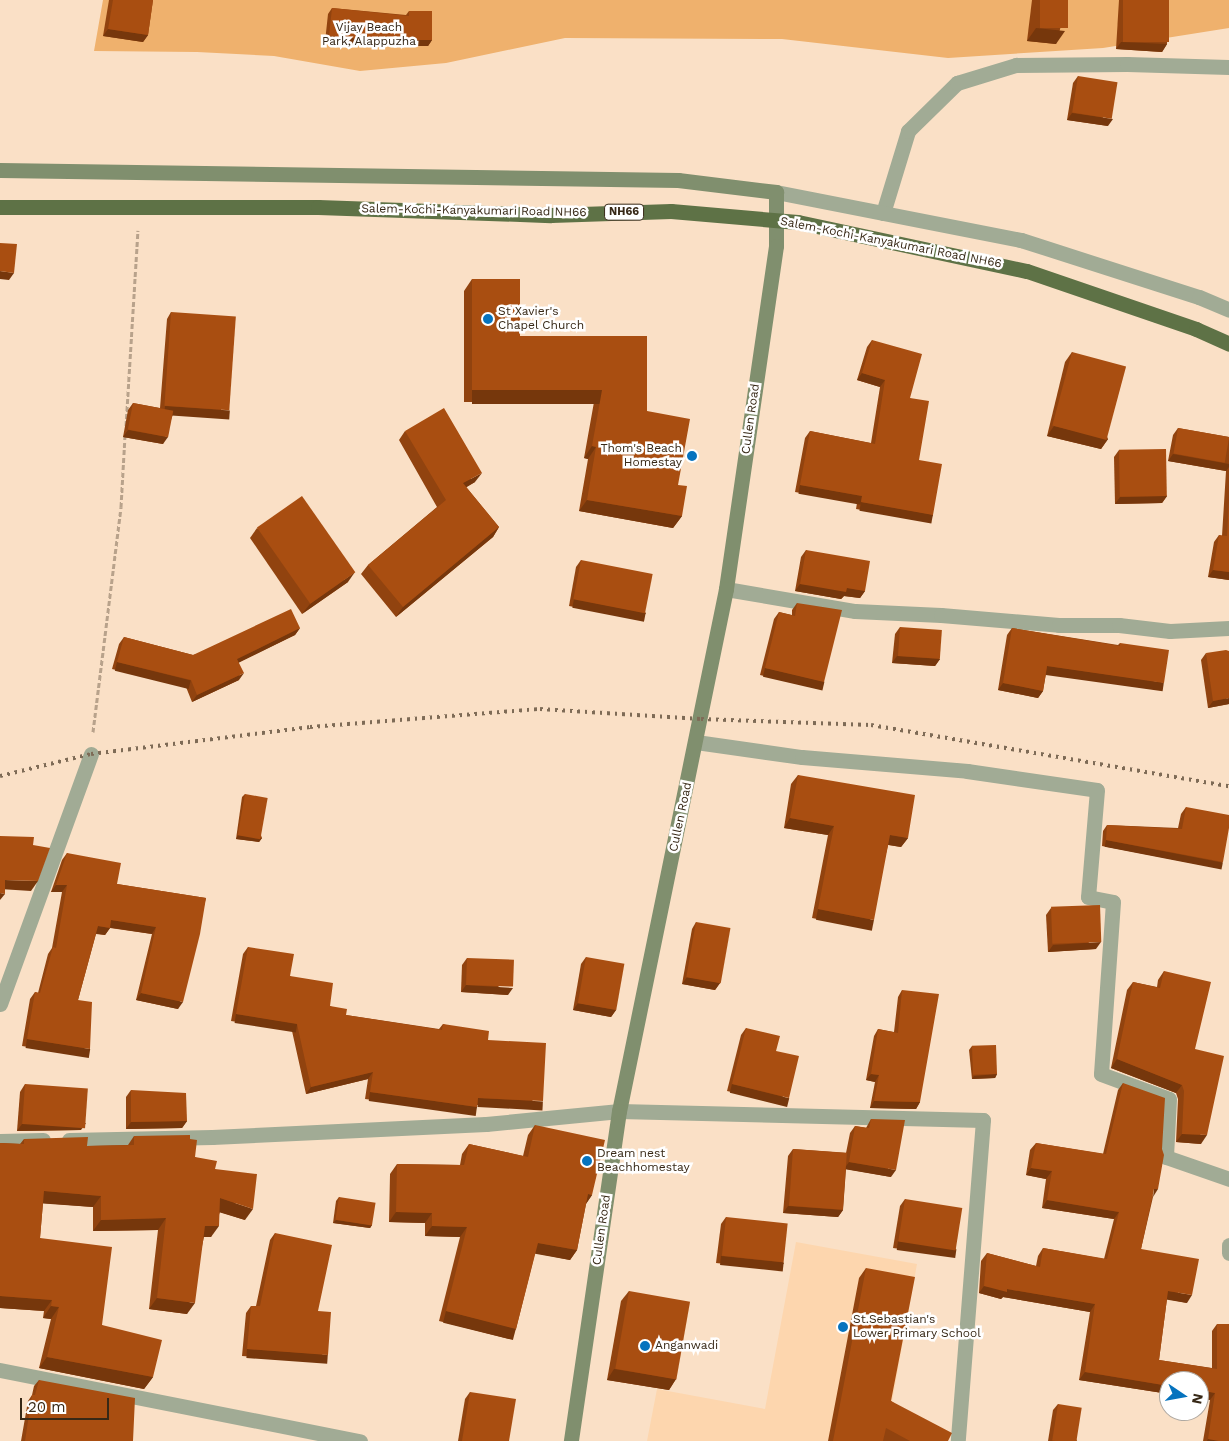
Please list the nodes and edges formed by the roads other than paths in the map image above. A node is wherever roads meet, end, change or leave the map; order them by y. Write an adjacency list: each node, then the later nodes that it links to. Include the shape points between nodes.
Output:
1 (1229, 67): 5 (street, via 1016,65 957,84 908,131)
2 (0, 170): 3 (main road, via 678,180)
3 (776, 192): 5 (street); 8 (main road, Cullen Road, via 776,246)
4 (0, 207): 7 (highway, Salem-Kochi-Kanyakumari Road NH66 / NH66, bridge, via 318,207 551,215 671,211 798,222 1027,270 1196,329)
5 (883, 213): 6 (street, via 1022,240 1199,297)
6 (1229, 310)
7 (1229, 344)
8 (726, 589): 9 (street, via 855,611 1059,625 1119,625 1170,630); 10 (main road, Cullen Road)
9 (1229, 628)
10 (696, 742): 13 (main road, Cullen Road); 15 (street, via 802,757 967,770 1097,790 1088,897 1113,902 1101,1074 1169,1099 1166,1157)
11 (91, 754): 12 (street)
12 (0, 1004)
13 (619, 1111): 14 (street, via 486,1124 212,1137); 20 (main road, Cullen Road); 21 (street, via 984,1120)
14 (0, 1141)
15 (1229, 1180)
16 (1229, 1245): 17 (street)
17 (1229, 1253)
18 (0, 1370): 19 (street)
19 (360, 1441)
20 (571, 1441)
21 (958, 1441)

